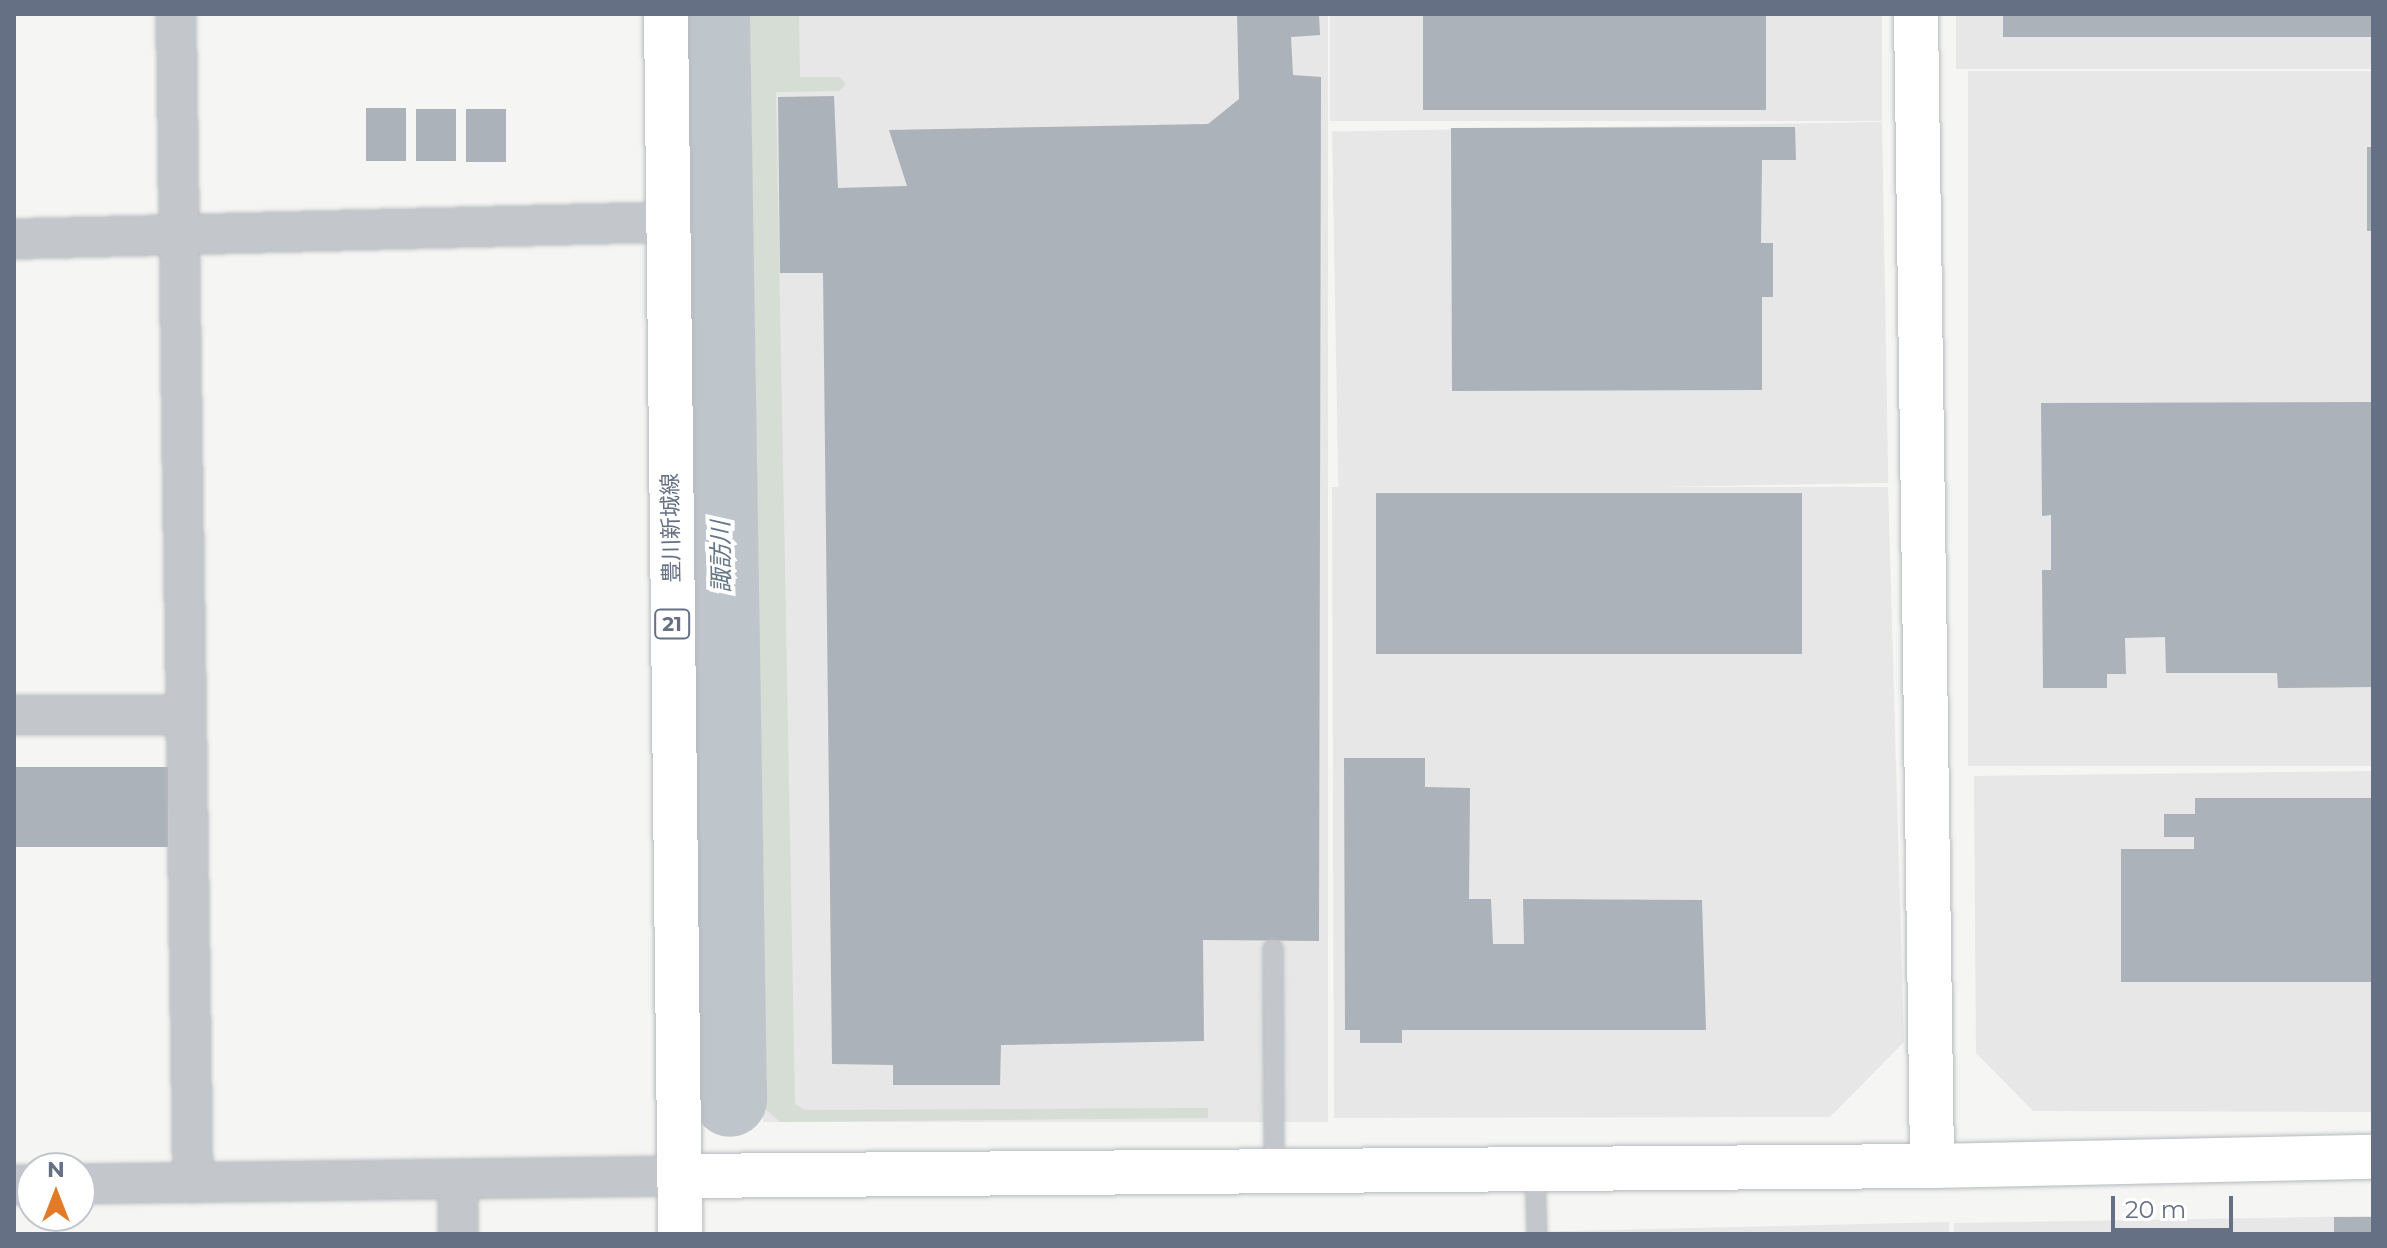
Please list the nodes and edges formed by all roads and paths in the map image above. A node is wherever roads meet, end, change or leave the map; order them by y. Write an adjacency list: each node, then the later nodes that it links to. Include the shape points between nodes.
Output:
1 (176, 14): 5 (street)
2 (666, 14): 4 (street, 豊川新城線 / 21)
3 (1916, 14): 11 (street)
4 (666, 222): 5 (street); 14 (street, 豊川新城線 / 21)
5 (179, 236): 6 (street); 8 (street)
6 (14, 239)
7 (14, 715): 8 (street)
8 (186, 715): 16 (street)
9 (1273, 949): 13 (lane)
10 (2373, 1157): 11 (street)
11 (1932, 1166): 12 (street)
12 (1535, 1168): 13 (street); 20 (lane)
13 (1274, 1171): 14 (street)
14 (680, 1176): 15 (street); 19 (street, 豊川新城線 / 21)
15 (458, 1179): 16 (street); 18 (street)
16 (193, 1183): 17 (street)
17 (96, 1184)
18 (458, 1234)
19 (680, 1234)
20 (1537, 1234)

